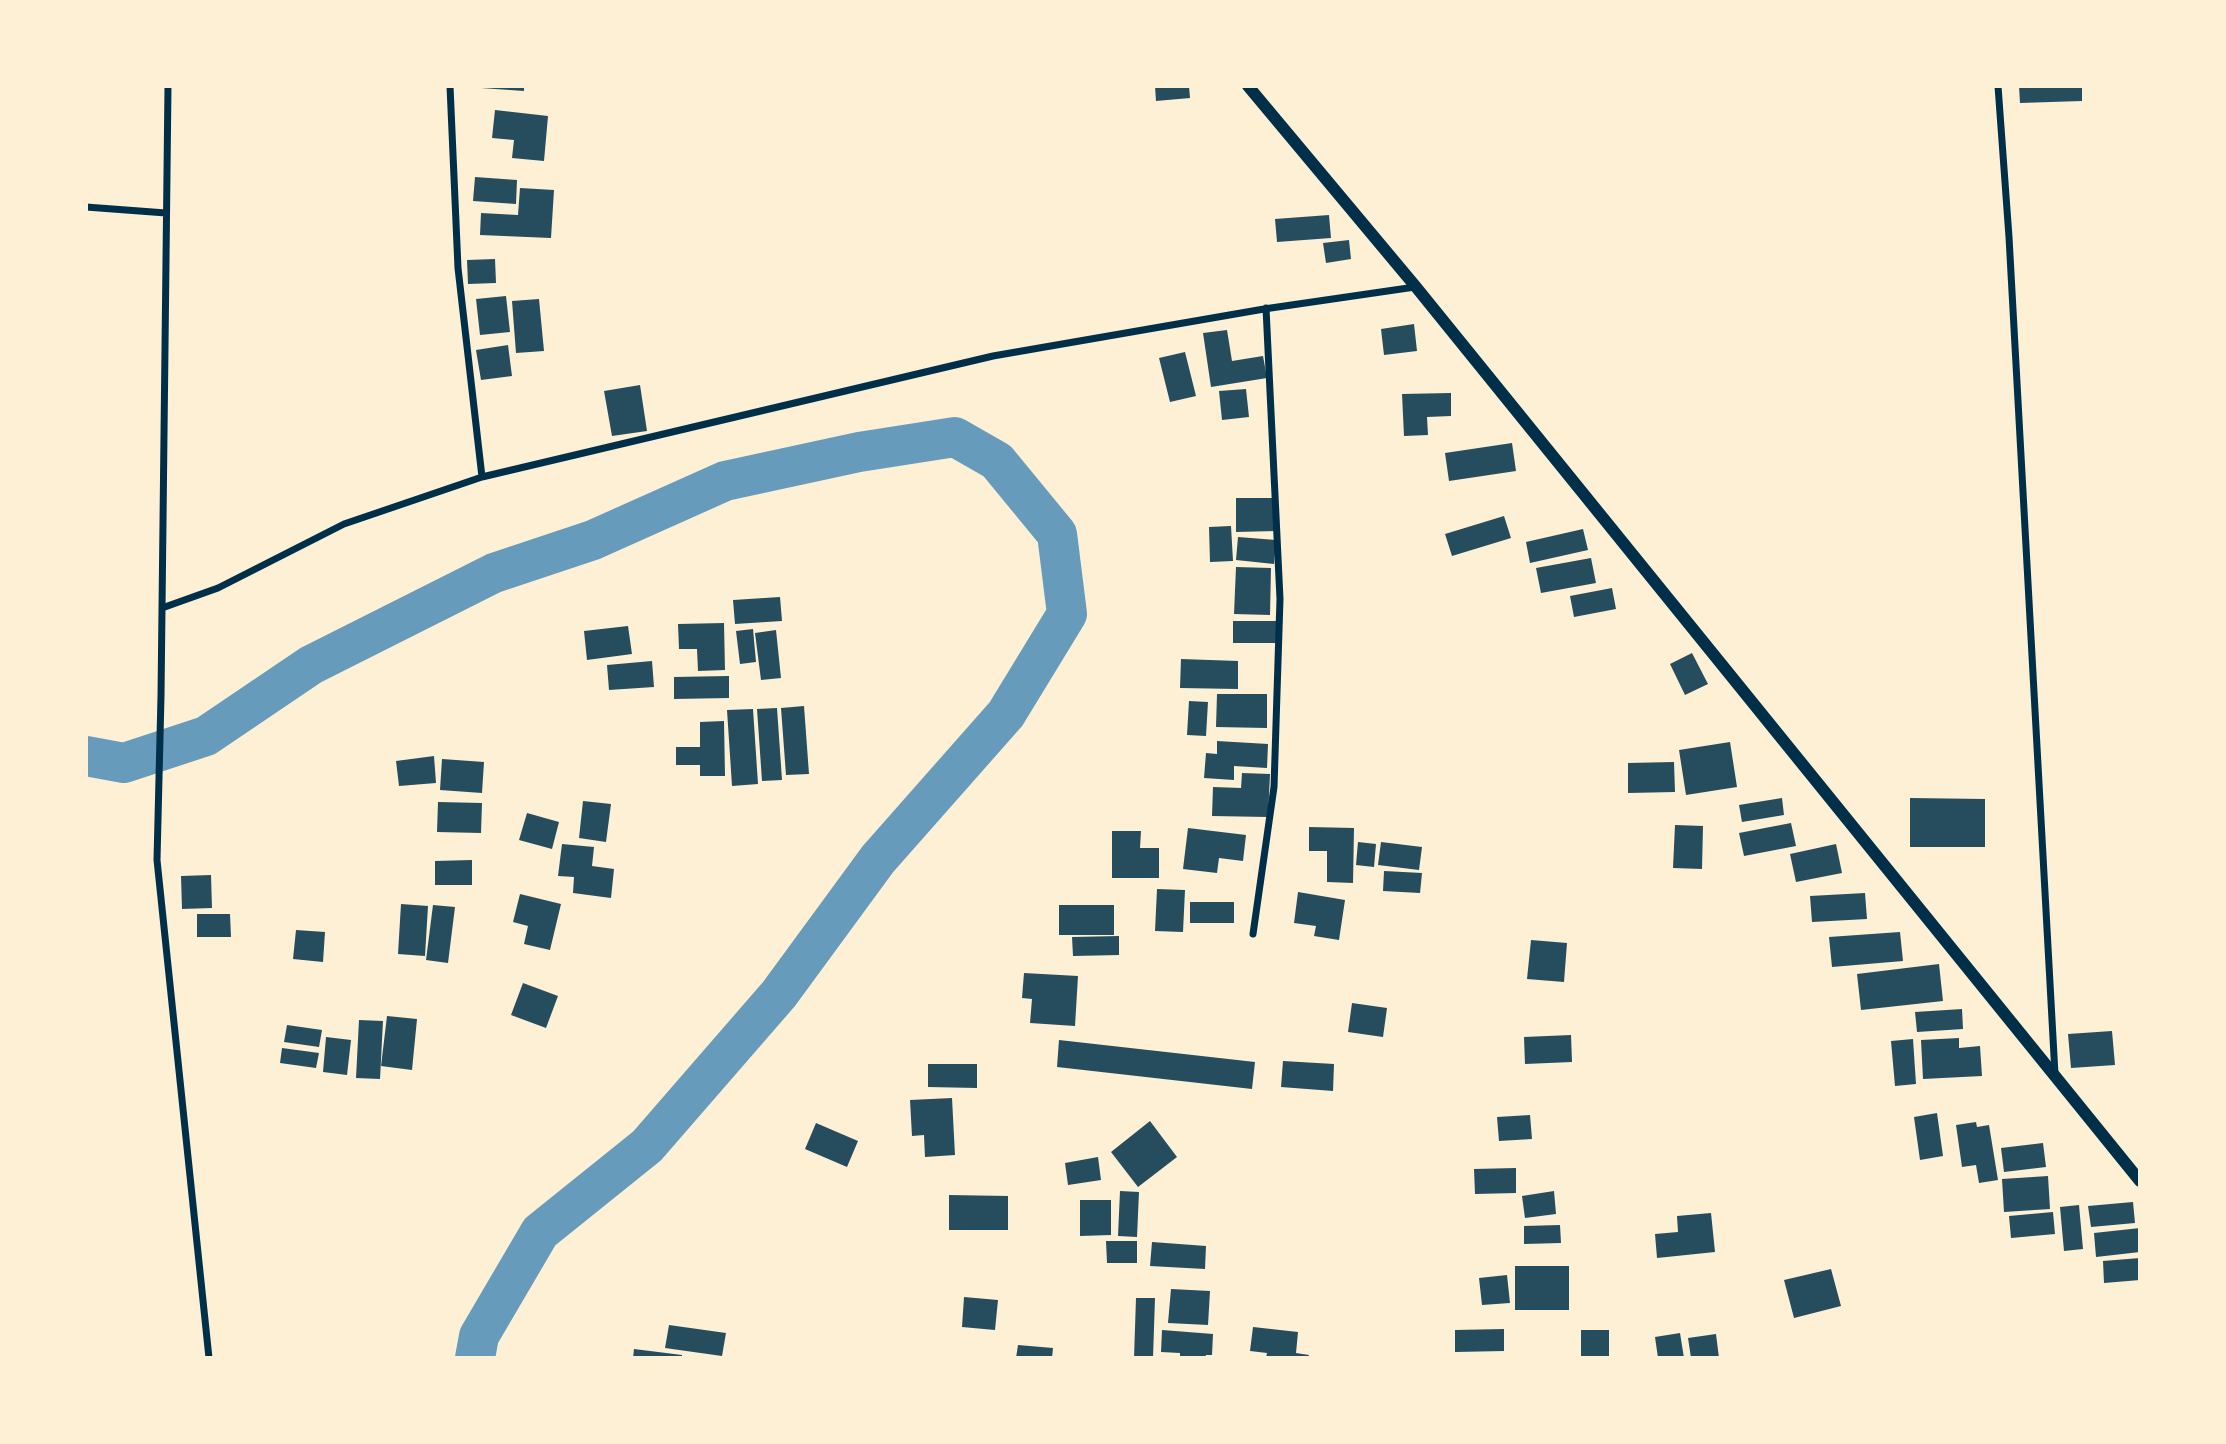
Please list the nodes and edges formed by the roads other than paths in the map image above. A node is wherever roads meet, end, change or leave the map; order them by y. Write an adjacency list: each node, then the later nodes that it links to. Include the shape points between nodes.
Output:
1 (168, 86): 6 (street)
2 (450, 86): 9 (street, via 458,268)
3 (1248, 86): 7 (street)
4 (1998, 86): 12 (street)
5 (86, 207): 6 (street)
6 (166, 213): 10 (street)
7 (1416, 286): 8 (street); 12 (street)
8 (1266, 308): 9 (street, via 993,356); 11 (street, via 1280,599 1274,787)
9 (482, 477): 10 (street, via 344,524 218,588)
10 (162, 608): 14 (street, via 157,860)
11 (1253, 933)
12 (2055, 1074): 13 (street)
13 (2140, 1181)
14 (209, 1358)

